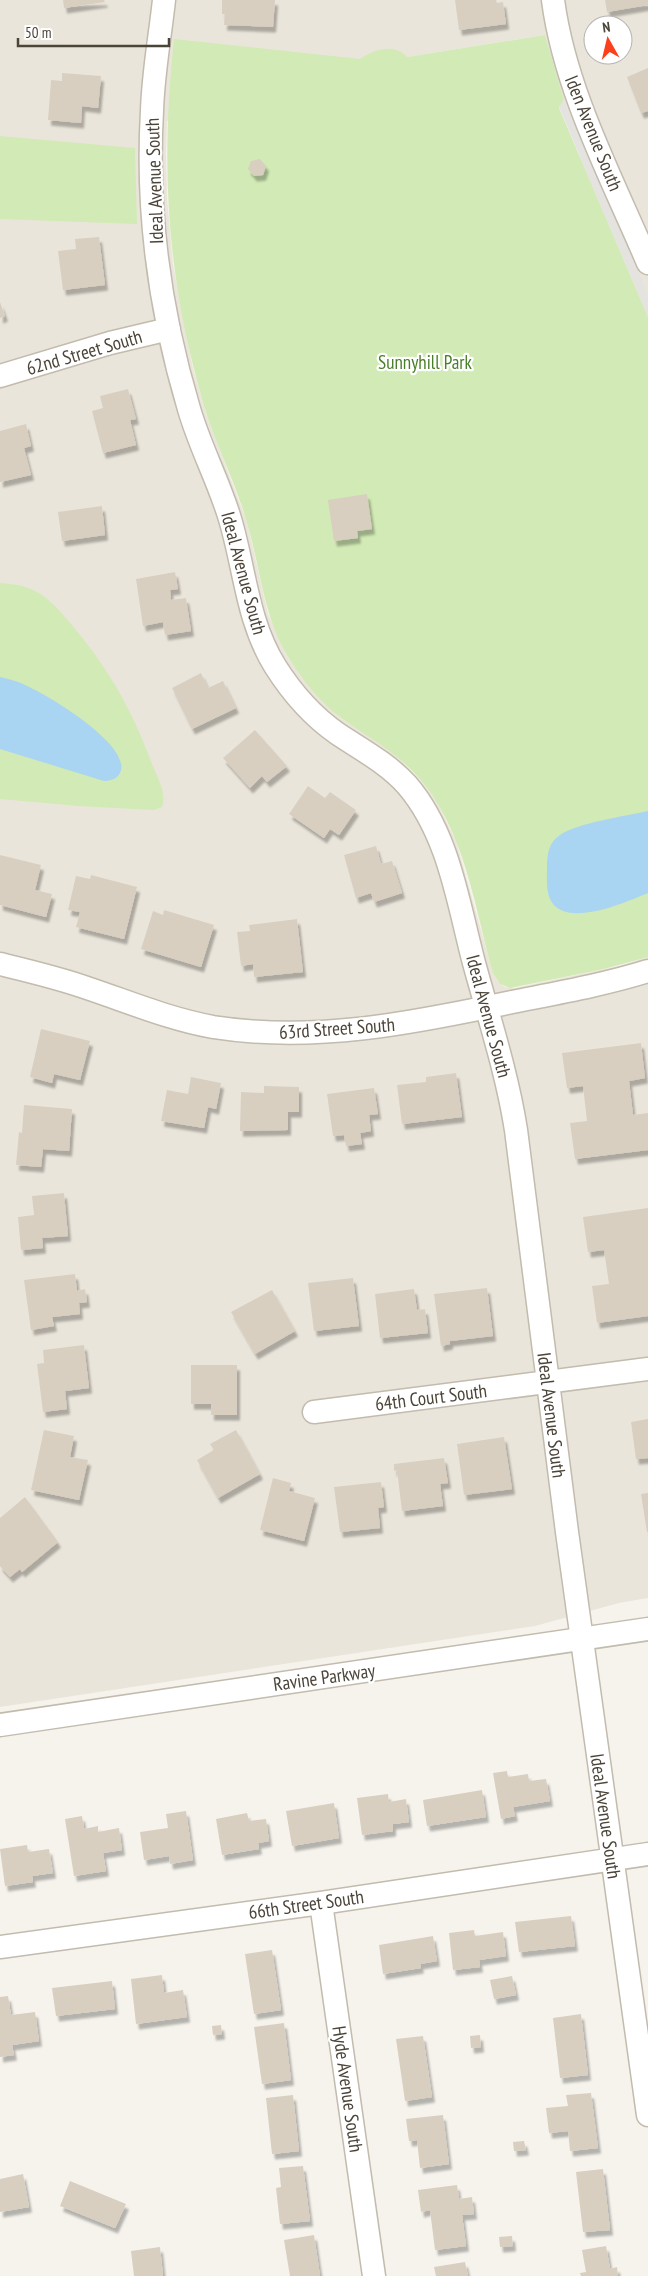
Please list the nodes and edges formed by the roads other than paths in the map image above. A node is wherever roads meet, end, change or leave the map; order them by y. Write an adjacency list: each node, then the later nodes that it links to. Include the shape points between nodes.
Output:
1 (164, 0): 4 (street, Ideal Avenue South, via 152,96 150,166 156,248)
2 (553, 0): 3 (street, Iden Avenue South, via 564,59)
3 (648, 263)
4 (168, 329): 5 (street, 62nd Street South); 8 (street, Ideal Avenue South, via 192,420 234,533 258,633 275,665 304,705 338,734 391,770 409,787 424,809 444,851)
5 (0, 376)
6 (1, 966): 8 (street, 63rd Street South, via 70,982 182,1020 259,1032 340,1032 429,1020)
7 (648, 972): 8 (street, 63rd Street South)
8 (486, 1008): 10 (street, Ideal Avenue South, via 514,1118)
9 (648, 1369): 10 (street, 64th Court South)
10 (548, 1382): 11 (street, 64th Court South); 13 (street, Ideal Avenue South)
11 (314, 1412)
12 (648, 1629): 13 (street, Ravine Parkway)
13 (582, 1639): 14 (street, Ravine Parkway); 16 (street, Ideal Avenue South)
14 (0, 1725)
15 (648, 1854): 16 (street, 66th Street South)
16 (612, 1859): 17 (street, 66th Street South); 19 (street, Ideal Avenue South)
17 (321, 1903): 18 (street, 66th Street South); 20 (street, Hyde Avenue South)
18 (0, 1946)
19 (648, 2115)
20 (374, 2276)

